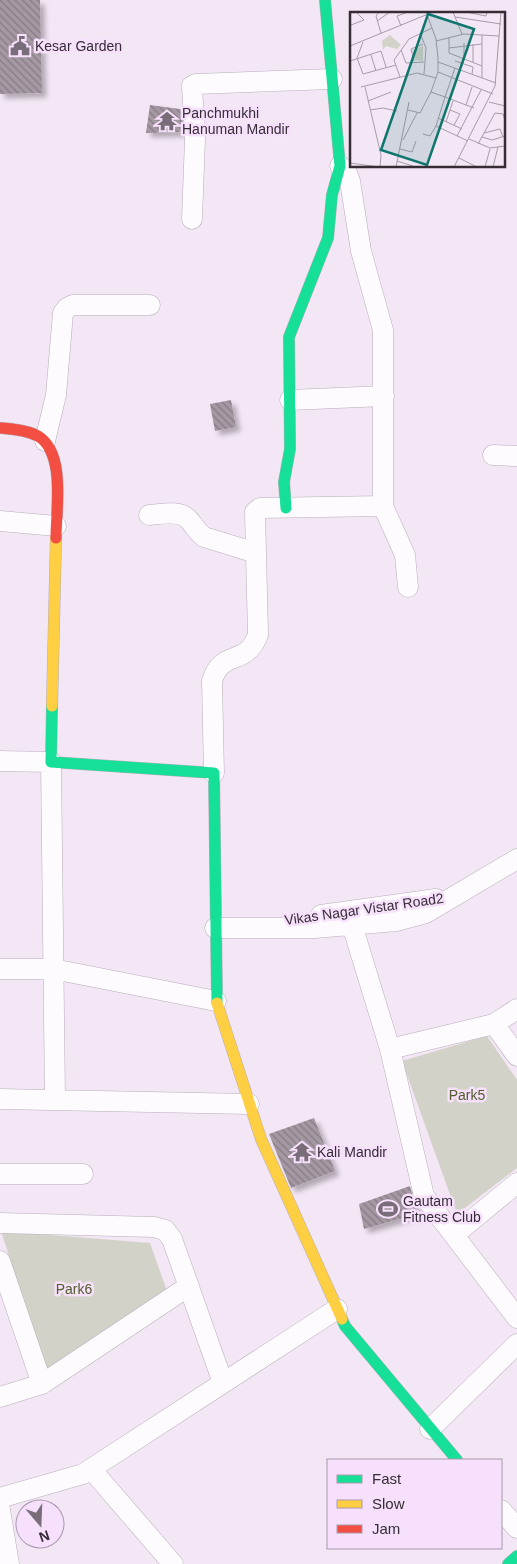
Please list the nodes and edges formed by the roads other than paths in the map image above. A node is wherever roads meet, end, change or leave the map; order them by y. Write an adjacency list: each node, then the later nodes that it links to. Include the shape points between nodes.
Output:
1 (325, 0): 2 (street)
2 (332, 79): 3 (street); 4 (street, via 194,85)
3 (340, 166): 6 (street, via 350,181 361,251 383,330); 7 (street, via 332,195 328,238 289,337)
4 (192, 219)
5 (150, 305): 9 (street, via 73,305 63,313 56,395)
6 (384, 396): 7 (street); 12 (street)
7 (290, 400): 13 (street, via 290,454 284,482)
8 (0, 428): 9 (street, via 33,433)
9 (44, 441): 16 (street, via 52,452 57,470)
10 (493, 456): 11 (street)
11 (517, 456)
12 (383, 506): 13 (street); 18 (street, via 405,555)
13 (286, 508): 17 (street, via 260,508 254,512)
14 (149, 515): 17 (street, via 181,515 204,537)
15 (0, 521): 16 (street)
16 (56, 526): 20 (street)
17 (256, 553): 21 (street, via 258,635 250,650 221,663 212,681)
18 (408, 587)
19 (0, 761): 20 (street)
20 (51, 762): 21 (street); 28 (street)
21 (214, 772): 26 (street)
22 (517, 853): 24 (street, Vikas Nagar Vistar Road2)
23 (517, 859): 24 (street)
24 (453, 897): 25 (street, via 426,913 396,921); 26 (street, Vikas Nagar Vistar Road2)
25 (352, 925): 26 (street); 32 (street)
26 (222, 928): 29 (street)
27 (0, 969): 28 (street)
28 (53, 969): 29 (street); 35 (street)
29 (216, 1001): 36 (street)
30 (517, 1009): 31 (street)
31 (494, 1024): 32 (street); 33 (street)
32 (390, 1049): 41 (street, via 424,1196)
33 (517, 1056)
34 (0, 1099): 35 (street)
35 (55, 1100): 36 (street)
36 (249, 1104): 44 (street, via 261,1139)
37 (0, 1174): 38 (street)
38 (83, 1174)
39 (517, 1183): 41 (street)
40 (0, 1223): 43 (street, via 154,1226 165,1230 172,1239)
41 (454, 1235): 45 (street)
42 (0, 1261): 48 (street)
43 (189, 1286): 47 (street); 48 (street)
44 (337, 1309): 47 (street); 50 (street, via 345,1326)
45 (517, 1318)
46 (517, 1344): 50 (street)
47 (223, 1383): 52 (street)
48 (42, 1384): 49 (street)
49 (0, 1397)
50 (430, 1429): 51 (street)
51 (456, 1459)
52 (91, 1469): 53 (street); 59 (street)
53 (0, 1498)
54 (0, 1510): 58 (street)
55 (502, 1511): 56 (street)
56 (517, 1528)
57 (517, 1556): 60 (street)
58 (9, 1564)
59 (173, 1564)
60 (508, 1564)

